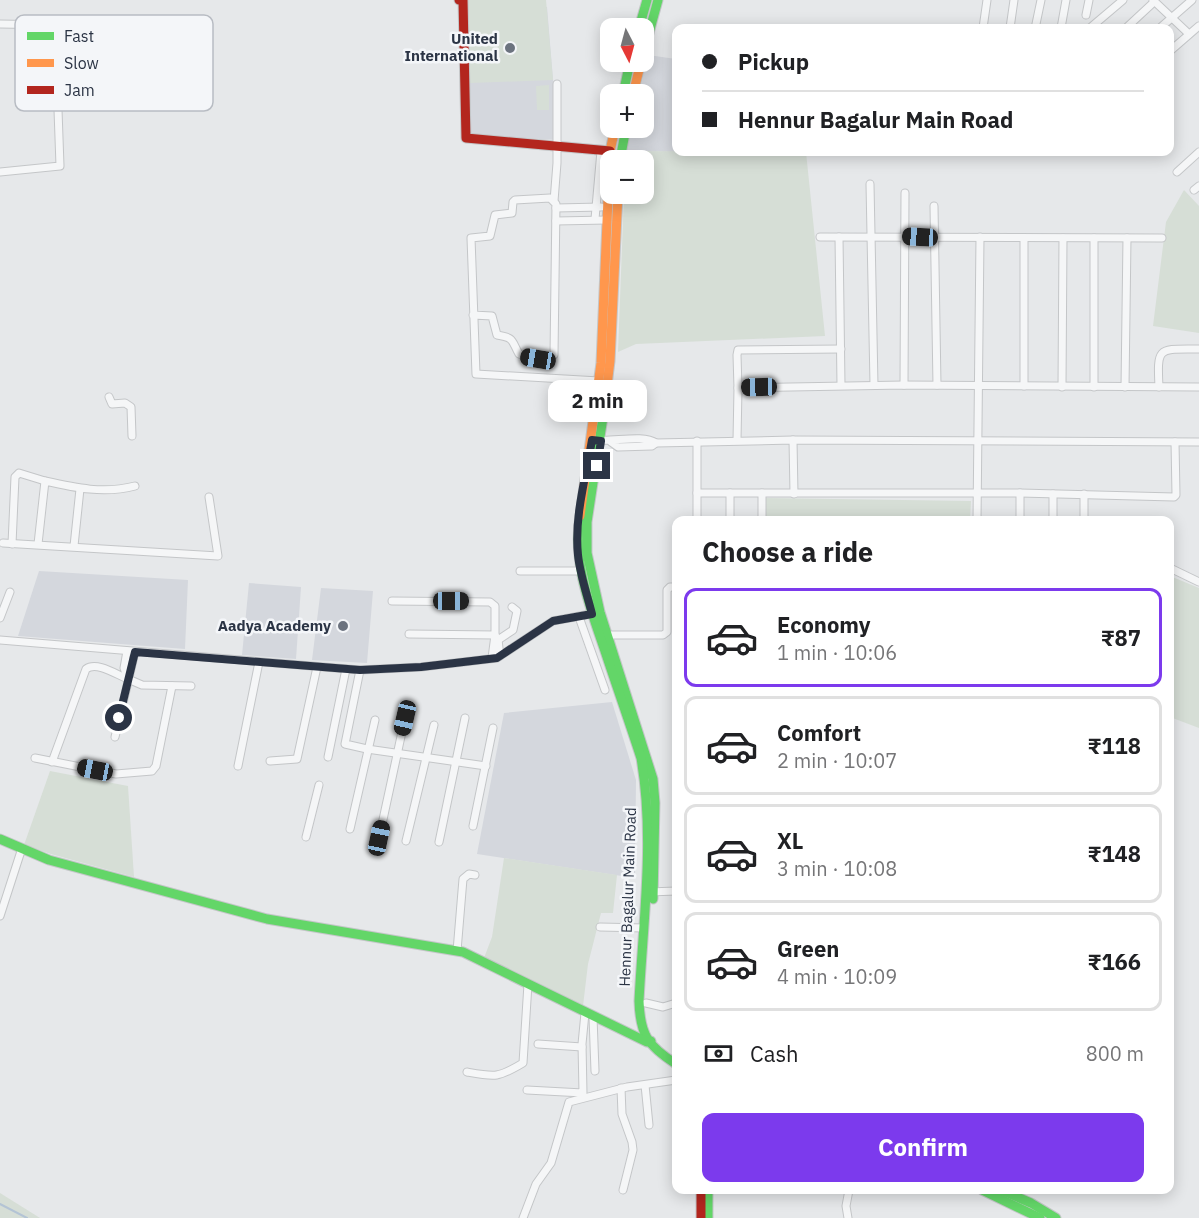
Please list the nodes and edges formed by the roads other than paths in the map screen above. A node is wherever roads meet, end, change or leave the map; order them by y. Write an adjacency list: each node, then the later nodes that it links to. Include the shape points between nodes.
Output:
1 (459, 0): 30 (main road, via 463,0 466,138)
2 (647, 0): 13 (main road)
3 (658, 0): 14 (main road)
4 (987, 0): 18 (street)
5 (1014, 0): 19 (street)
6 (1041, 0): 20 (street)
7 (1066, 0): 21 (street)
8 (1089, 0): 12 (street)
9 (1123, 0): 22 (street)
10 (1192, 0): 15 (street)
11 (1156, 1): 15 (street); 23 (street)
12 (1086, 15)
13 (642, 18)
14 (653, 18)
15 (1171, 18): 24 (street); 26 (street)
16 (0, 24): 17 (street)
17 (15, 24)
18 (984, 24)
19 (1011, 24)
20 (1036, 24)
21 (1062, 24)
22 (1095, 24)
23 (1130, 24)
24 (1164, 24)
25 (1199, 26): 26 (street)
26 (1189, 34): 27 (street)
27 (1174, 47)
28 (557, 84): 30 (street)
29 (58, 111): 33 (street, via 60,166)
30 (558, 146): 31 (main road); 40 (street)
31 (600, 151)
32 (1199, 152): 34 (street)
33 (0, 172)
34 (1178, 172)
35 (870, 184): 50 (street)
36 (905, 193): 47 (street)
37 (600, 197): 42 (street)
38 (608, 204): 43 (main road, Hennur Bagalur Main Road)
39 (618, 204): 76 (main road, Hennur Bagalur Main Road, via 610,361)
40 (555, 205): 42 (street); 46 (street); 58 (street, via 550,198 515,200 512,213 495,215 489,236 471,238)
41 (934, 206): 51 (street)
42 (597, 207): 43 (street); 44 (street)
43 (608, 208): 45 (main road, Hennur Bagalur Main Road)
44 (596, 219): 45 (street); 46 (street)
45 (607, 220): 61 (main road, Hennur Bagalur Main Road)
46 (556, 221): 58 (street, via 554,355 538,359 519,354 514,341 497,335 492,316)
47 (905, 236): 50 (street); 51 (street); 63 (street)
48 (820, 237): 49 (street)
49 (839, 237): 50 (street); 60 (street)
50 (872, 237): 62 (street)
51 (935, 237): 52 (street); 65 (street)
52 (980, 237): 53 (street); 66 (street)
53 (1024, 238): 54 (street); 67 (street)
54 (1063, 238): 55 (street); 68 (street)
55 (1094, 238): 56 (street); 69 (street)
56 (1127, 238): 57 (street); 70 (street)
57 (1162, 238)
58 (473, 315): 61 (street, via 476,374)
59 (1199, 348): 71 (street, via 1162,353 1158,359)
60 (841, 349): 64 (street); 73 (street, via 738,350)
61 (599, 381): 76 (main road, Hennur Bagalur Main Road)
62 (874, 385): 63 (street); 64 (street)
63 (904, 385): 65 (street)
64 (841, 386): 73 (street)
65 (937, 386): 66 (street)
66 (979, 386): 67 (street); 80 (street)
67 (1024, 386): 68 (street)
68 (1062, 387): 69 (street)
69 (1094, 387): 70 (street)
70 (1125, 387): 71 (street)
71 (1159, 387): 72 (street)
72 (1199, 387)
73 (738, 388): 77 (street)
74 (109, 397): 75 (street, via 112,404 125,403 131,407)
75 (132, 436)
76 (596, 440): 79 (street); 108 (main road, Hennur Bagalur Main Road, via 579,521); 114 (main road, Hennur Bagalur Main Road, via 587,522 587,553)
77 (737, 440): 78 (street); 79 (street)
78 (793, 440): 80 (street); 91 (street)
79 (696, 441): 86 (street)
80 (979, 442): 81 (street); 89 (street)
81 (1175, 442): 82 (street); 93 (street, via 1174,497)
82 (1199, 442)
83 (45, 481): 85 (street); 103 (street, via 19,474 15,477); 104 (street)
84 (135, 486): 85 (street)
85 (81, 489): 105 (street)
86 (697, 493): 87 (street); 95 (street)
87 (730, 493): 88 (street); 96 (street)
88 (762, 493): 91 (street); 97 (street)
89 (977, 493): 90 (street); 91 (street); 98 (street)
90 (1020, 493): 92 (street); 99 (street)
91 (794, 494)
92 (1053, 494): 93 (street); 100 (street)
93 (1084, 494): 101 (street)
94 (208, 497): 105 (street, via 218,555)
95 (697, 516)
96 (730, 516)
97 (762, 516)
98 (977, 516)
99 (1020, 516)
100 (1053, 516)
101 (1084, 516)
102 (3, 543): 103 (street)
103 (12, 544): 104 (street)
104 (38, 544): 105 (street)
105 (74, 546)
106 (1174, 570): 109 (street)
107 (520, 571): 108 (street)
108 (581, 571): 114 (main road, Hennur Bagalur Main Road)
109 (1199, 582)
110 (672, 587): 118 (street, via 667,590 668,625 663,635)
111 (10, 592): 116 (street)
112 (393, 601): 119 (street, via 490,602 496,609)
113 (512, 607): 119 (street, via 517,611 513,630)
114 (596, 613): 115 (street); 118 (main road, Hennur Bagalur Main Road); 158 (main road, Hennur Bagalur Main Road, via 645,777)
115 (579, 616): 122 (street, via 553,621); 130 (street)
116 (0, 618)
117 (409, 634): 119 (street)
118 (608, 634): 158 (main road, Hennur Bagalur Main Road, via 653,779)
119 (497, 638): 122 (street)
120 (0, 640): 121 (street)
121 (131, 651): 123 (street); 127 (street, via 123,668)
122 (496, 657): 126 (street)
123 (259, 662): 124 (street); 145 (street)
124 (317, 667): 125 (street); 142 (street, via 297,759)
125 (346, 669): 126 (street); 140 (street)
126 (360, 670): 137 (street, via 345,744)
127 (128, 679): 128 (street, via 142,685); 136 (street); 144 (street, via 96,666 86,669)
128 (172, 686): 129 (street); 144 (street, via 152,771 116,774)
129 (191, 686)
130 (605, 690)
131 (405, 718): 138 (street)
132 (465, 718): 143 (street)
133 (375, 720): 137 (street)
134 (434, 725): 141 (street)
135 (493, 728): 146 (street)
136 (115, 737)
137 (368, 749): 138 (street); 149 (street)
138 (396, 753): 141 (street); 151 (street)
139 (34, 758): 144 (street)
140 (328, 758)
141 (427, 758): 143 (street); 153 (street)
142 (270, 761)
143 (456, 761): 146 (street); 154 (street)
144 (52, 762)
145 (238, 766)
146 (486, 766): 148 (street)
147 (319, 785): 150 (street)
148 (473, 826)
149 (350, 829)
150 (306, 837)
151 (379, 838)
152 (0, 839): 155 (main road)
153 (406, 841)
154 (439, 842)
155 (22, 848): 159 (street); 164 (main road, via 49,860 267,919)
156 (475, 875): 164 (street, via 464,879)
157 (672, 891): 158 (street)
158 (650, 892): 162 (main road, Hennur Bagalur Main Road); 163 (main road, Hennur Bagalur Main Road)
159 (1, 907): 160 (street)
160 (0, 916)
161 (600, 927): 162 (street)
162 (644, 928): 163 (main road, Hennur Bagalur Main Road)
163 (646, 946): 166 (main road, Hennur Bagalur Main Road); 169 (main road, Hennur Bagalur Main Road, via 640,1019)
164 (457, 951): 165 (main road)
165 (528, 984): 168 (main road); 175 (street, via 523,1063 494,1077)
166 (646, 1003): 167 (street, via 663,1007); 169 (main road, Hennur Bagalur Main Road)
167 (672, 1004)
168 (589, 1015): 169 (main road); 171 (street); 174 (street)
169 (650, 1041): 172 (main road); 173 (main road)
170 (538, 1044): 171 (street)
171 (582, 1047): 179 (street, via 583,1093)
172 (672, 1056)
173 (672, 1062)
174 (595, 1071)
175 (467, 1072)
176 (672, 1081): 177 (street)
177 (645, 1085): 178 (street); 180 (street)
178 (621, 1088): 181 (street, via 622,1114 633,1150); 187 (street, via 569,1102 551,1163 536,1184)
179 (527, 1090)
180 (649, 1125)
181 (624, 1190)
182 (701, 1194): 188 (main road)
183 (708, 1194): 189 (main road)
184 (848, 1194): 190 (street)
185 (990, 1194): 191 (main road)
186 (1010, 1194): 192 (main road)
187 (523, 1218)
188 (701, 1218)
189 (708, 1218)
190 (848, 1218)
191 (1040, 1218)
192 (1056, 1218)

